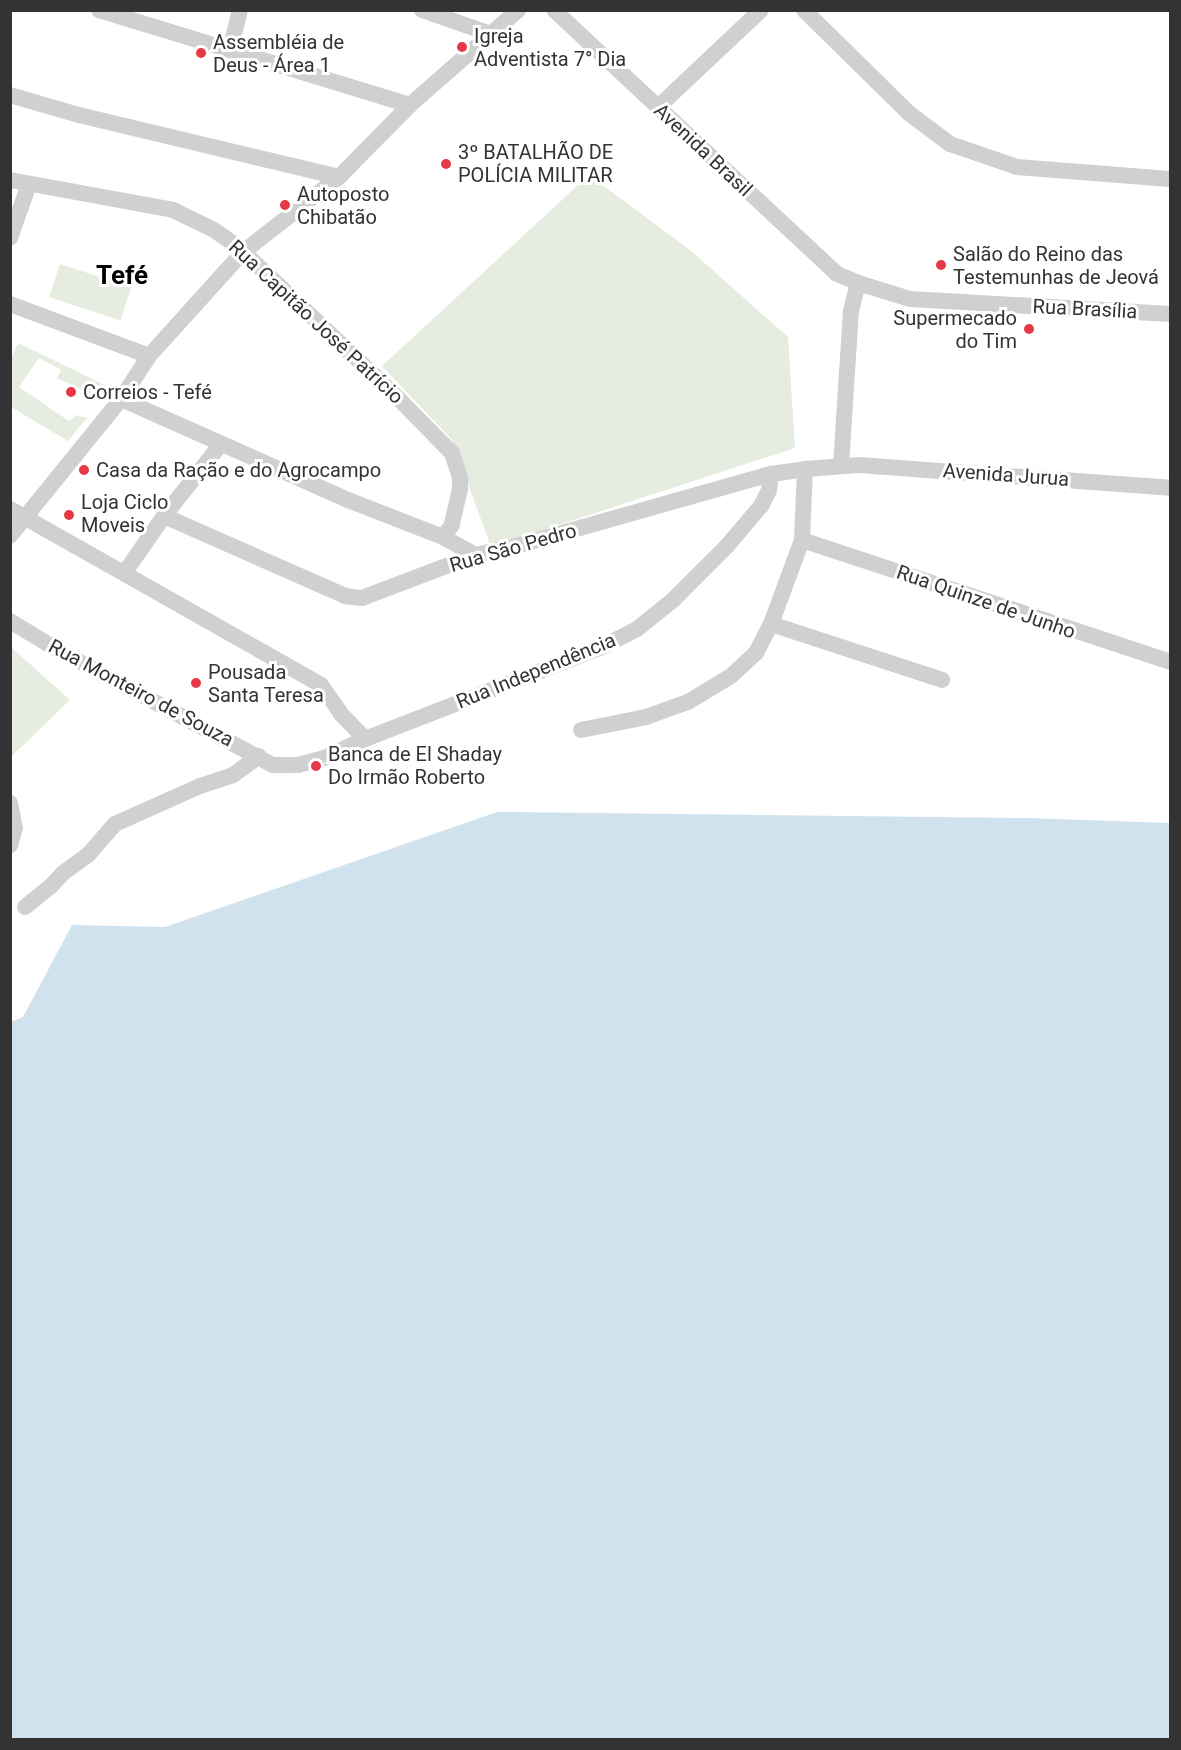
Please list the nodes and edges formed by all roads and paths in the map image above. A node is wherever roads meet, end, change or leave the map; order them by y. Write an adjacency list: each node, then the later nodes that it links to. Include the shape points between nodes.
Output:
1 (99, 10): 9 (street)
2 (240, 10): 9 (street)
3 (422, 10): 8 (street)
4 (518, 10): 8 (street)
5 (554, 10): 12 (street, Avenida Brasil)
6 (761, 10): 12 (street)
7 (804, 10): 14 (street, via 910,114 950,144 1017,167)
8 (491, 34): 11 (street)
9 (230, 50): 11 (street)
10 (10, 95): 13 (street)
11 (410, 105): 13 (street)
12 (657, 108): 19 (street, Avenida Brasil, via 837,274)
13 (339, 177): 18 (street)
14 (1170, 179)
15 (10, 180): 16 (street, Rua Capitão José Patrício)
16 (29, 184): 17 (street); 18 (street, Rua Capitão José Patrício, via 173,210 214,230)
17 (10, 238)
18 (243, 252): 22 (street); 33 (street, Rua Capitão José Patrício, via 452,453 460,489 455,515)
19 (858, 283): 21 (street, Rua Brasília, via 909,299); 25 (street, via 851,311)
20 (10, 304): 22 (street)
21 (1170, 314)
22 (149, 356): 23 (street)
23 (121, 399): 24 (street); 31 (street)
24 (221, 444): 30 (street); 33 (street)
25 (842, 465): 26 (street, Rua São Pedro); 28 (street, Avenida Jurua)
26 (805, 469): 27 (street, Rua São Pedro); 34 (street)
27 (771, 474): 35 (street, Rua São Pedro); 42 (street, Rua Independência, via 761,506 727,546 672,601 637,628 600,648)
28 (1170, 488)
29 (10, 509): 31 (street)
30 (164, 516): 35 (street, Rua São Pedro, via 354,598 370,598); 36 (street)
31 (26, 517): 32 (street); 36 (street)
32 (10, 536)
33 (443, 537): 35 (street)
34 (802, 540): 38 (street); 39 (street, Rua Quinze de Junho)
35 (475, 555)
36 (125, 572): 42 (street, via 321,685)
37 (10, 621): 43 (street, Rua Monteiro de Souza)
38 (771, 624): 40 (street); 41 (street, via 756,653 731,676 688,702 646,717)
39 (1170, 662)
40 (942, 680)
41 (581, 730)
42 (365, 739): 43 (street, Rua Independência, via 298,765)
43 (266, 760): 46 (street, via 115,824 88,855)
44 (10, 803): 45 (street, via 15,828)
45 (10, 845)
46 (25, 907)

